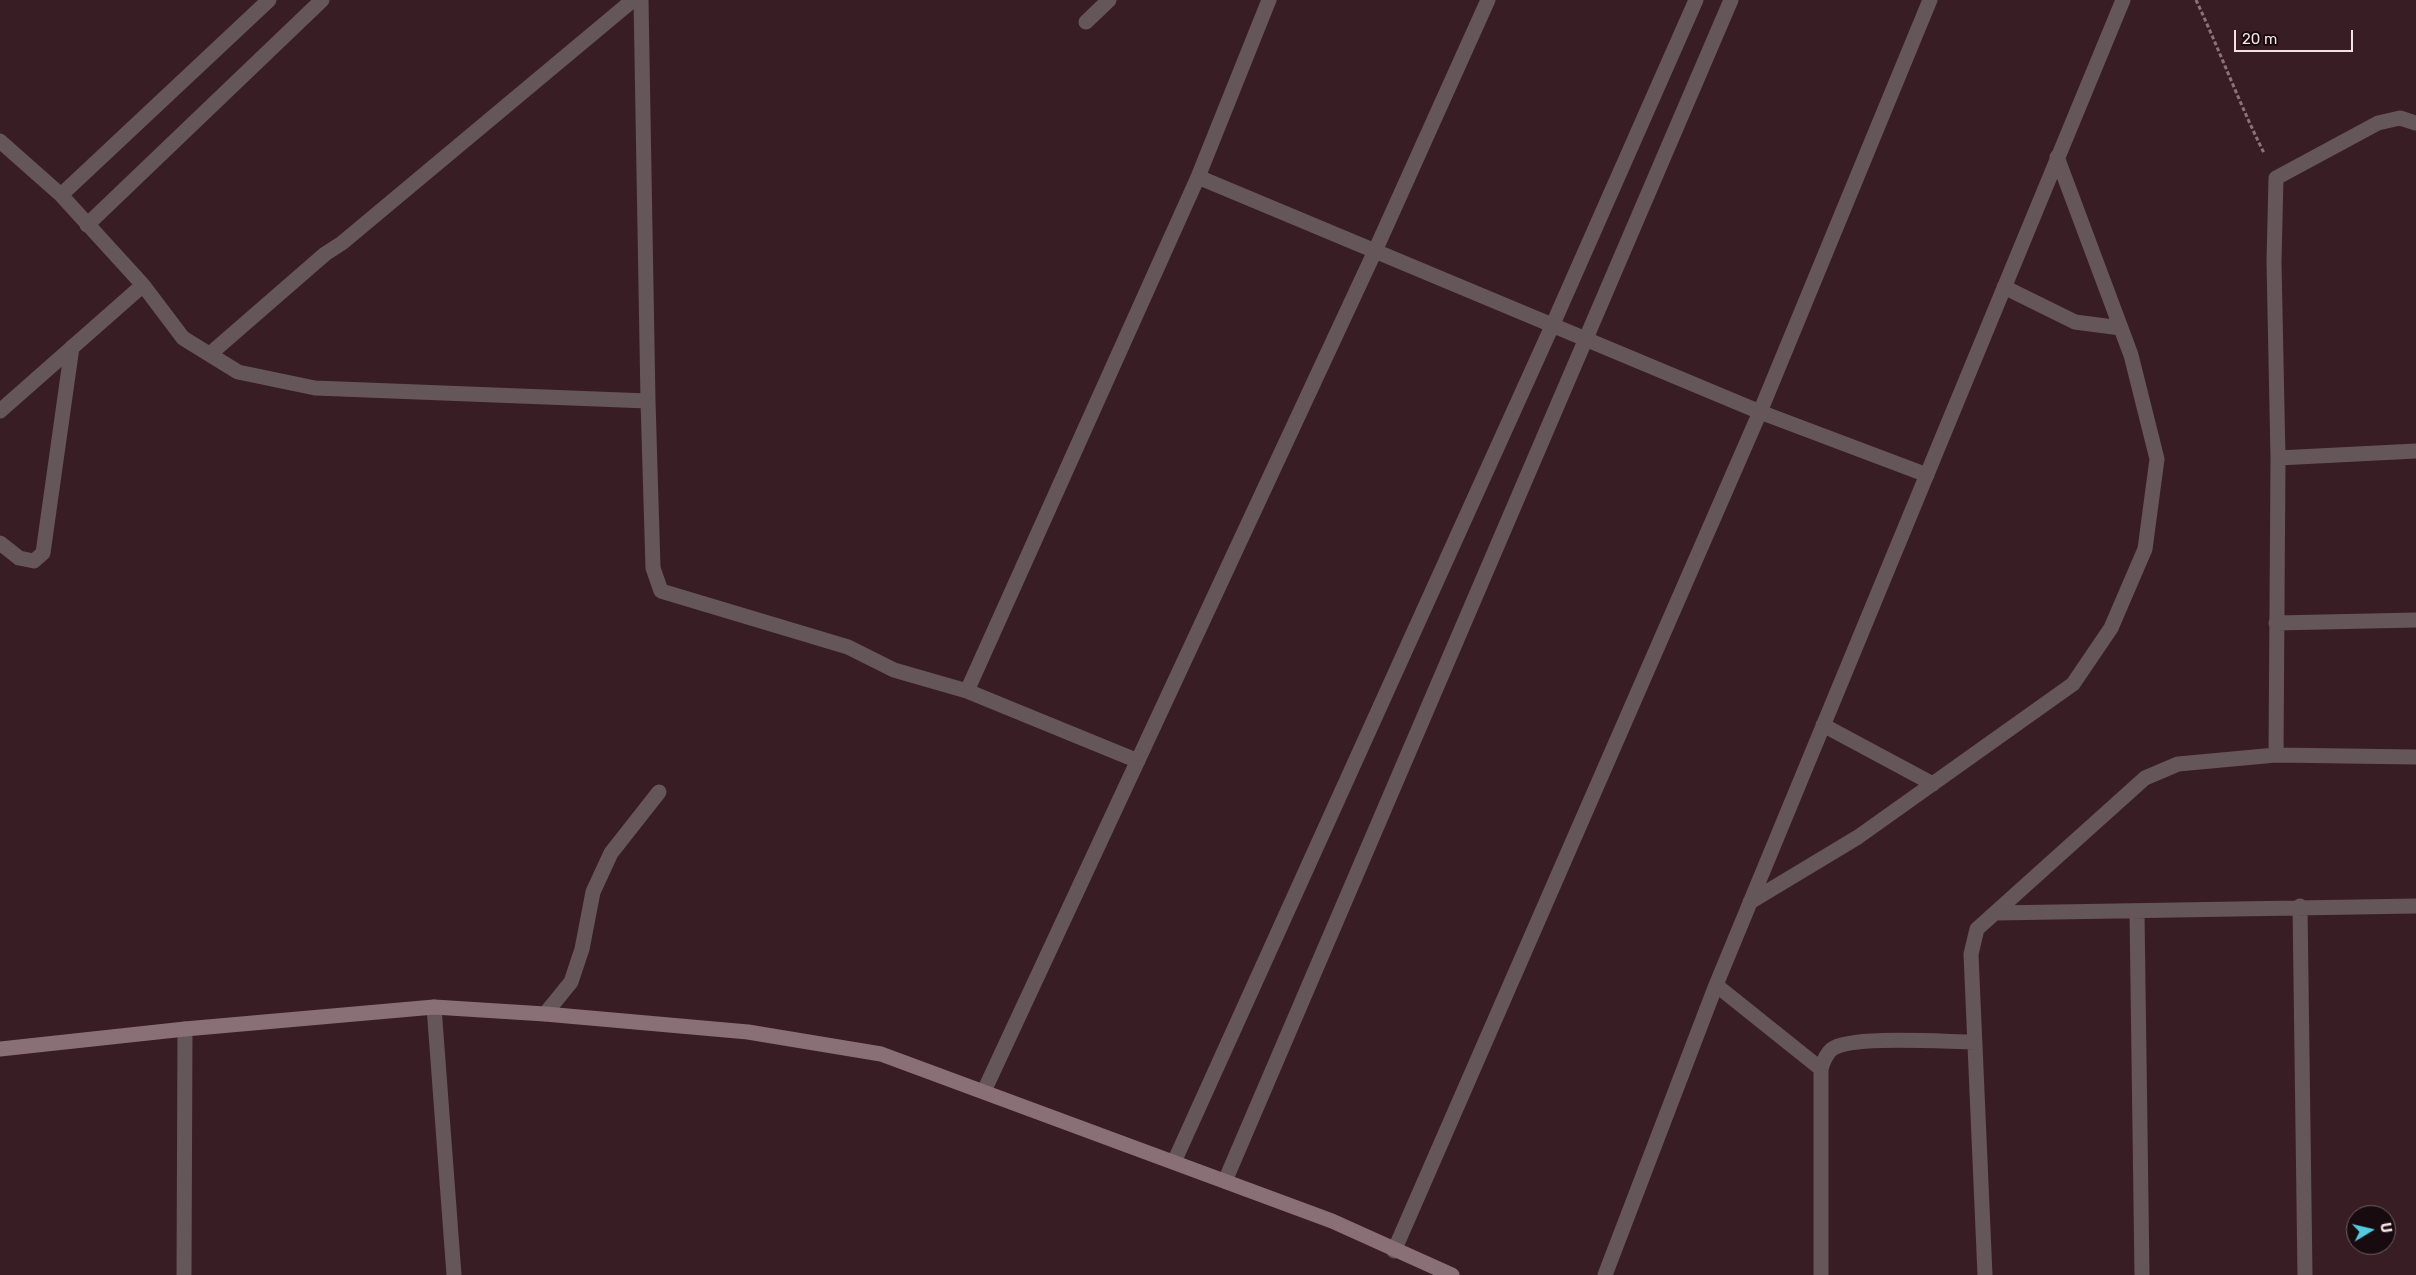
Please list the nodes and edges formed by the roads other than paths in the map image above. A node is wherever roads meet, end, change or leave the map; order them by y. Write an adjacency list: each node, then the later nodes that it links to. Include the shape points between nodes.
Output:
1 (269, 0): 17 (street)
2 (322, 0): 18 (street)
3 (633, 0): 26 (street, via 325,254)
4 (641, 0): 27 (street)
5 (1109, 0): 12 (street)
6 (1269, 0): 16 (street)
7 (1488, 0): 19 (street)
8 (1696, 0): 22 (street)
9 (1731, 0): 24 (street)
10 (1930, 0): 29 (street)
11 (2123, 0): 15 (street)
12 (1086, 22)
13 (2416, 124): 31 (street, via 2400,118 2378,123 2276,178 2274,262)
14 (0, 141): 17 (street)
15 (2057, 157): 21 (street); 23 (street)
16 (1198, 177): 19 (street); 36 (street)
17 (61, 195): 18 (street)
18 (87, 225): 20 (street)
19 (1375, 251): 22 (street); 40 (street)
20 (143, 285): 25 (street); 26 (street, via 183,338)
21 (2004, 287): 23 (street, via 2075,322); 32 (street)
22 (1553, 324): 24 (street); 56 (street)
23 (2121, 328): 41 (street, via 2157,459 2145,549 2111,628 2073,684)
24 (1586, 338): 29 (street); 57 (street)
25 (72, 347): 28 (street); 33 (street, via 43,553 34,561 19,558)
26 (210, 354): 27 (street, via 238,372 314,388)
27 (648, 401): 36 (street, via 653,568 661,591 848,647 894,670)
28 (0, 411)
29 (1760, 412): 32 (street); 58 (street)
30 (2416, 451): 31 (street)
31 (2278, 458): 35 (street)
32 (1927, 475): 37 (street)
33 (0, 543)
34 (2416, 620): 35 (street)
35 (2276, 623): 38 (street)
36 (967, 690): 40 (street)
37 (1823, 726): 41 (street); 43 (street)
38 (2276, 755): 39 (street); 47 (street, via 2178,764 2145,778)
39 (2416, 757)
40 (1138, 761): 55 (street)
41 (1933, 784): 43 (street, via 1858,838)
42 (658, 792): 50 (street, via 611,853 593,892 582,948 571,982)
43 (1750, 902): 48 (street)
44 (2300, 906): 45 (street); 46 (street); 66 (street)
45 (2416, 906)
46 (2137, 912): 47 (street); 65 (street)
47 (1996, 913): 52 (street, via 1977,930 1971,945)
48 (1716, 986): 54 (street); 62 (street)
49 (434, 1007): 50 (street); 51 (street); 60 (street)
50 (545, 1014): 55 (street, via 748,1032 881,1054)
51 (185, 1029): 53 (street); 59 (street)
52 (1974, 1042): 54 (street, via 1846,1044 1832,1049); 64 (street)
53 (0, 1049)
54 (1821, 1069): 63 (street)
55 (984, 1091): 56 (street)
56 (1174, 1162): 57 (street)
57 (1225, 1181): 58 (street, via 1332,1222)
58 (1394, 1251): 61 (street)
59 (184, 1275)
60 (454, 1275)
61 (1452, 1275)
62 (1605, 1275)
63 (1821, 1275)
64 (1985, 1275)
65 (2142, 1275)
66 (2305, 1275)

